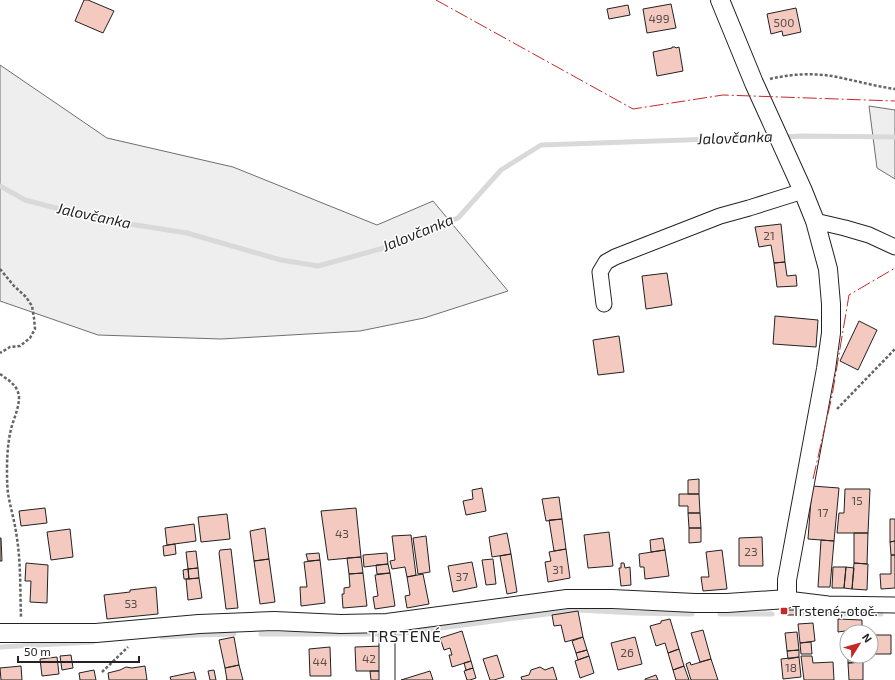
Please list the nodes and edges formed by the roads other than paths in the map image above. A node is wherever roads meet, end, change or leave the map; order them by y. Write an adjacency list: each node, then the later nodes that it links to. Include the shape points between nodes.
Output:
1 (720, 0): 2 (street)
2 (803, 191): 3 (street); 5 (street, via 720,216 606,262 600,272)
3 (815, 222): 4 (street, via 869,235); 6 (street, via 828,269 831,333 787,580)
4 (895, 247)
5 (604, 304)
6 (787, 599): 7 (street, via 828,604); 8 (street, via 727,603 567,600)
7 (895, 605)
8 (387, 623): 9 (street, via 274,621 199,624 96,634); 10 (street)
9 (0, 633)
10 (387, 680)

